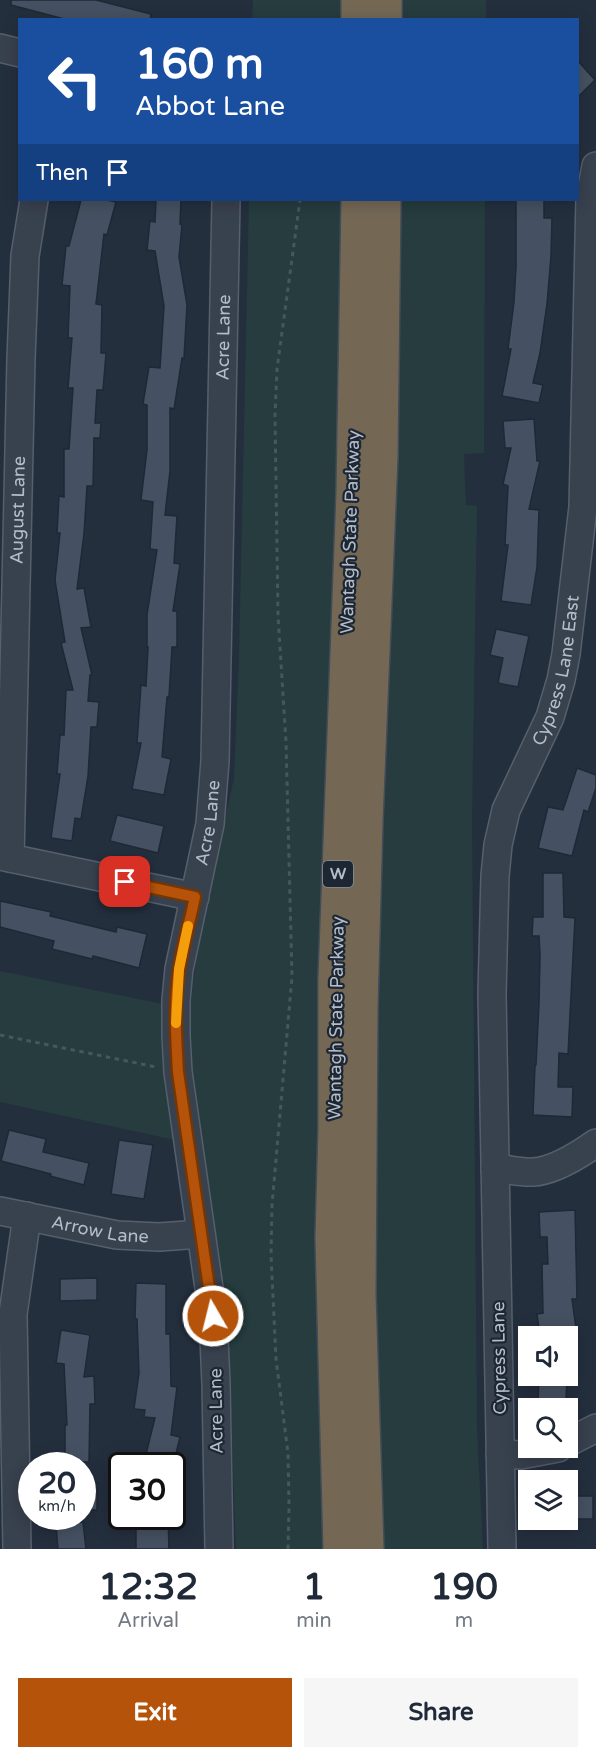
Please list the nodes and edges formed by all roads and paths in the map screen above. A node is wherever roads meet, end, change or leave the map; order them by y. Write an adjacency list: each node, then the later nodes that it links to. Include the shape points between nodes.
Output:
1 (358, 0): 3 (highway)
2 (385, 0): 4 (highway)
3 (358, 18)
4 (385, 18)
5 (0, 48): 6 (street)
6 (18, 52)
7 (596, 166): 18 (street, Cypress Lane East, via 590,197 583,507 566,654 550,717 506,810 496,858 492,994)
8 (33, 201): 13 (street, August Lane, via 25,256)
9 (226, 201): 14 (street, Acre Lane, via 215,761 210,824)
10 (300, 201): 28 (path, via 278,357 275,416 278,616 286,742 292,977 271,1255 276,1359 288,1453)
11 (358, 201): 29 (highway, Wantagh State Parkway / W, via 353,493 334,979 332,1238)
12 (384, 201): 30 (highway, Wantagh State Parkway / W, via 381,456 361,1007 359,1295)
13 (5, 857): 14 (street)
14 (195, 897): 16 (street, Acre Lane, via 179,969)
15 (0, 1035): 16 (path)
16 (178, 1072): 21 (street, Acre Lane)
17 (596, 1143): 18 (street, via 559,1165 534,1172)
18 (495, 1168): 24 (street, Cypress Lane)
19 (0, 1211): 20 (street, Arrow Lane)
20 (27, 1216): 21 (street, Arrow Lane, via 117,1235); 26 (street, via 13,1314)
21 (201, 1234): 27 (street, Acre Lane, via 213,1316)
22 (596, 1428): 23 (street)
23 (578, 1437)
24 (500, 1454): 25 (street); 31 (street, Cypress Lane)
25 (518, 1455)
26 (17, 1549)
27 (219, 1549)
28 (288, 1549)
29 (340, 1549)
30 (367, 1549)
31 (502, 1549)

